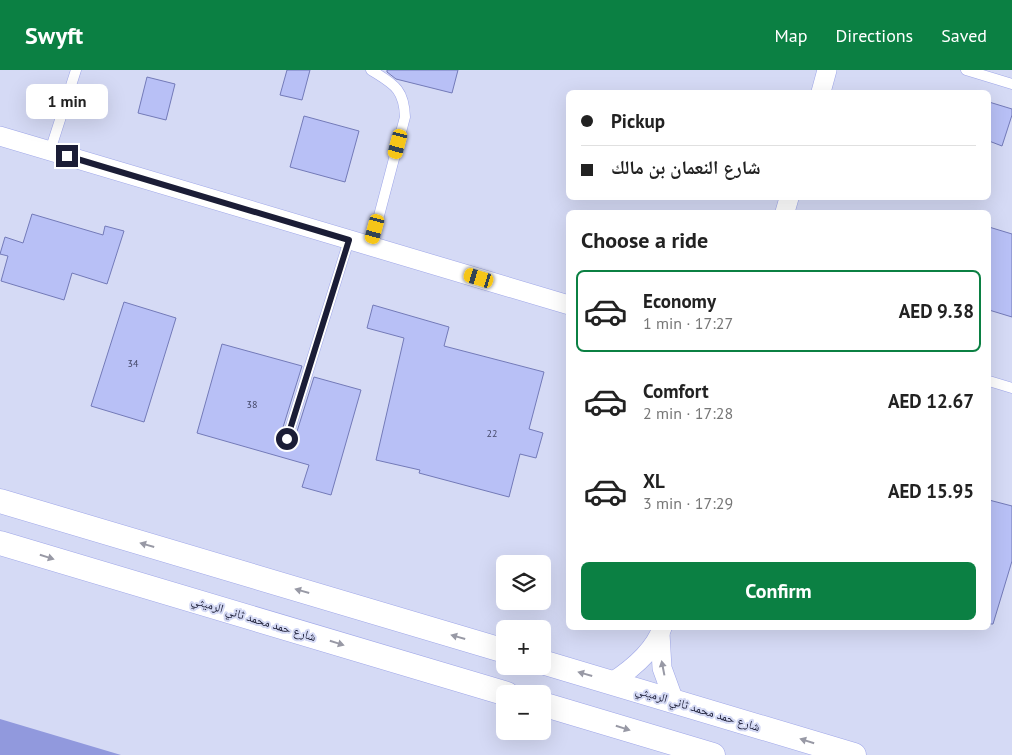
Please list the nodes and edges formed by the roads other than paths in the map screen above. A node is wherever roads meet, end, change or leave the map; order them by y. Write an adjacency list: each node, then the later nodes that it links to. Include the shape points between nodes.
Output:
1 (76, 70): 8 (lane)
2 (371, 70): 10 (lane, via 395,85 405,106 405,117)
3 (827, 70): 6 (street)
4 (966, 70): 5 (lane)
5 (1012, 84)
6 (822, 90)
7 (0, 136): 8 (street)
8 (50, 151): 9 (street)
9 (349, 240): 10 (street); 14 (lane)
10 (371, 246): 11 (street)
11 (566, 304)
12 (991, 382): 13 (lane)
13 (1012, 388)
14 (287, 439)
15 (0, 502): 18 (street, one-way to 15)
16 (0, 543): 21 (street, شارع حمد محمد ثاني الرميثي, one-way to 21)
17 (661, 630): 20 (street, via 639,661); 22 (street, one-way to 17, via 662,668)
18 (496, 647)
19 (551, 665): 20 (street, شارع حمد محمد ثاني الرميثي, one-way to 19)
20 (612, 682): 22 (street, شارع حمد محمد ثاني الرميثي)
21 (496, 691)
22 (674, 701): 25 (street, شارع حمد محمد ثاني الرميثي, one-way to 22)
23 (551, 707): 24 (street, one-way to 24)
24 (713, 755)
25 (854, 755)

